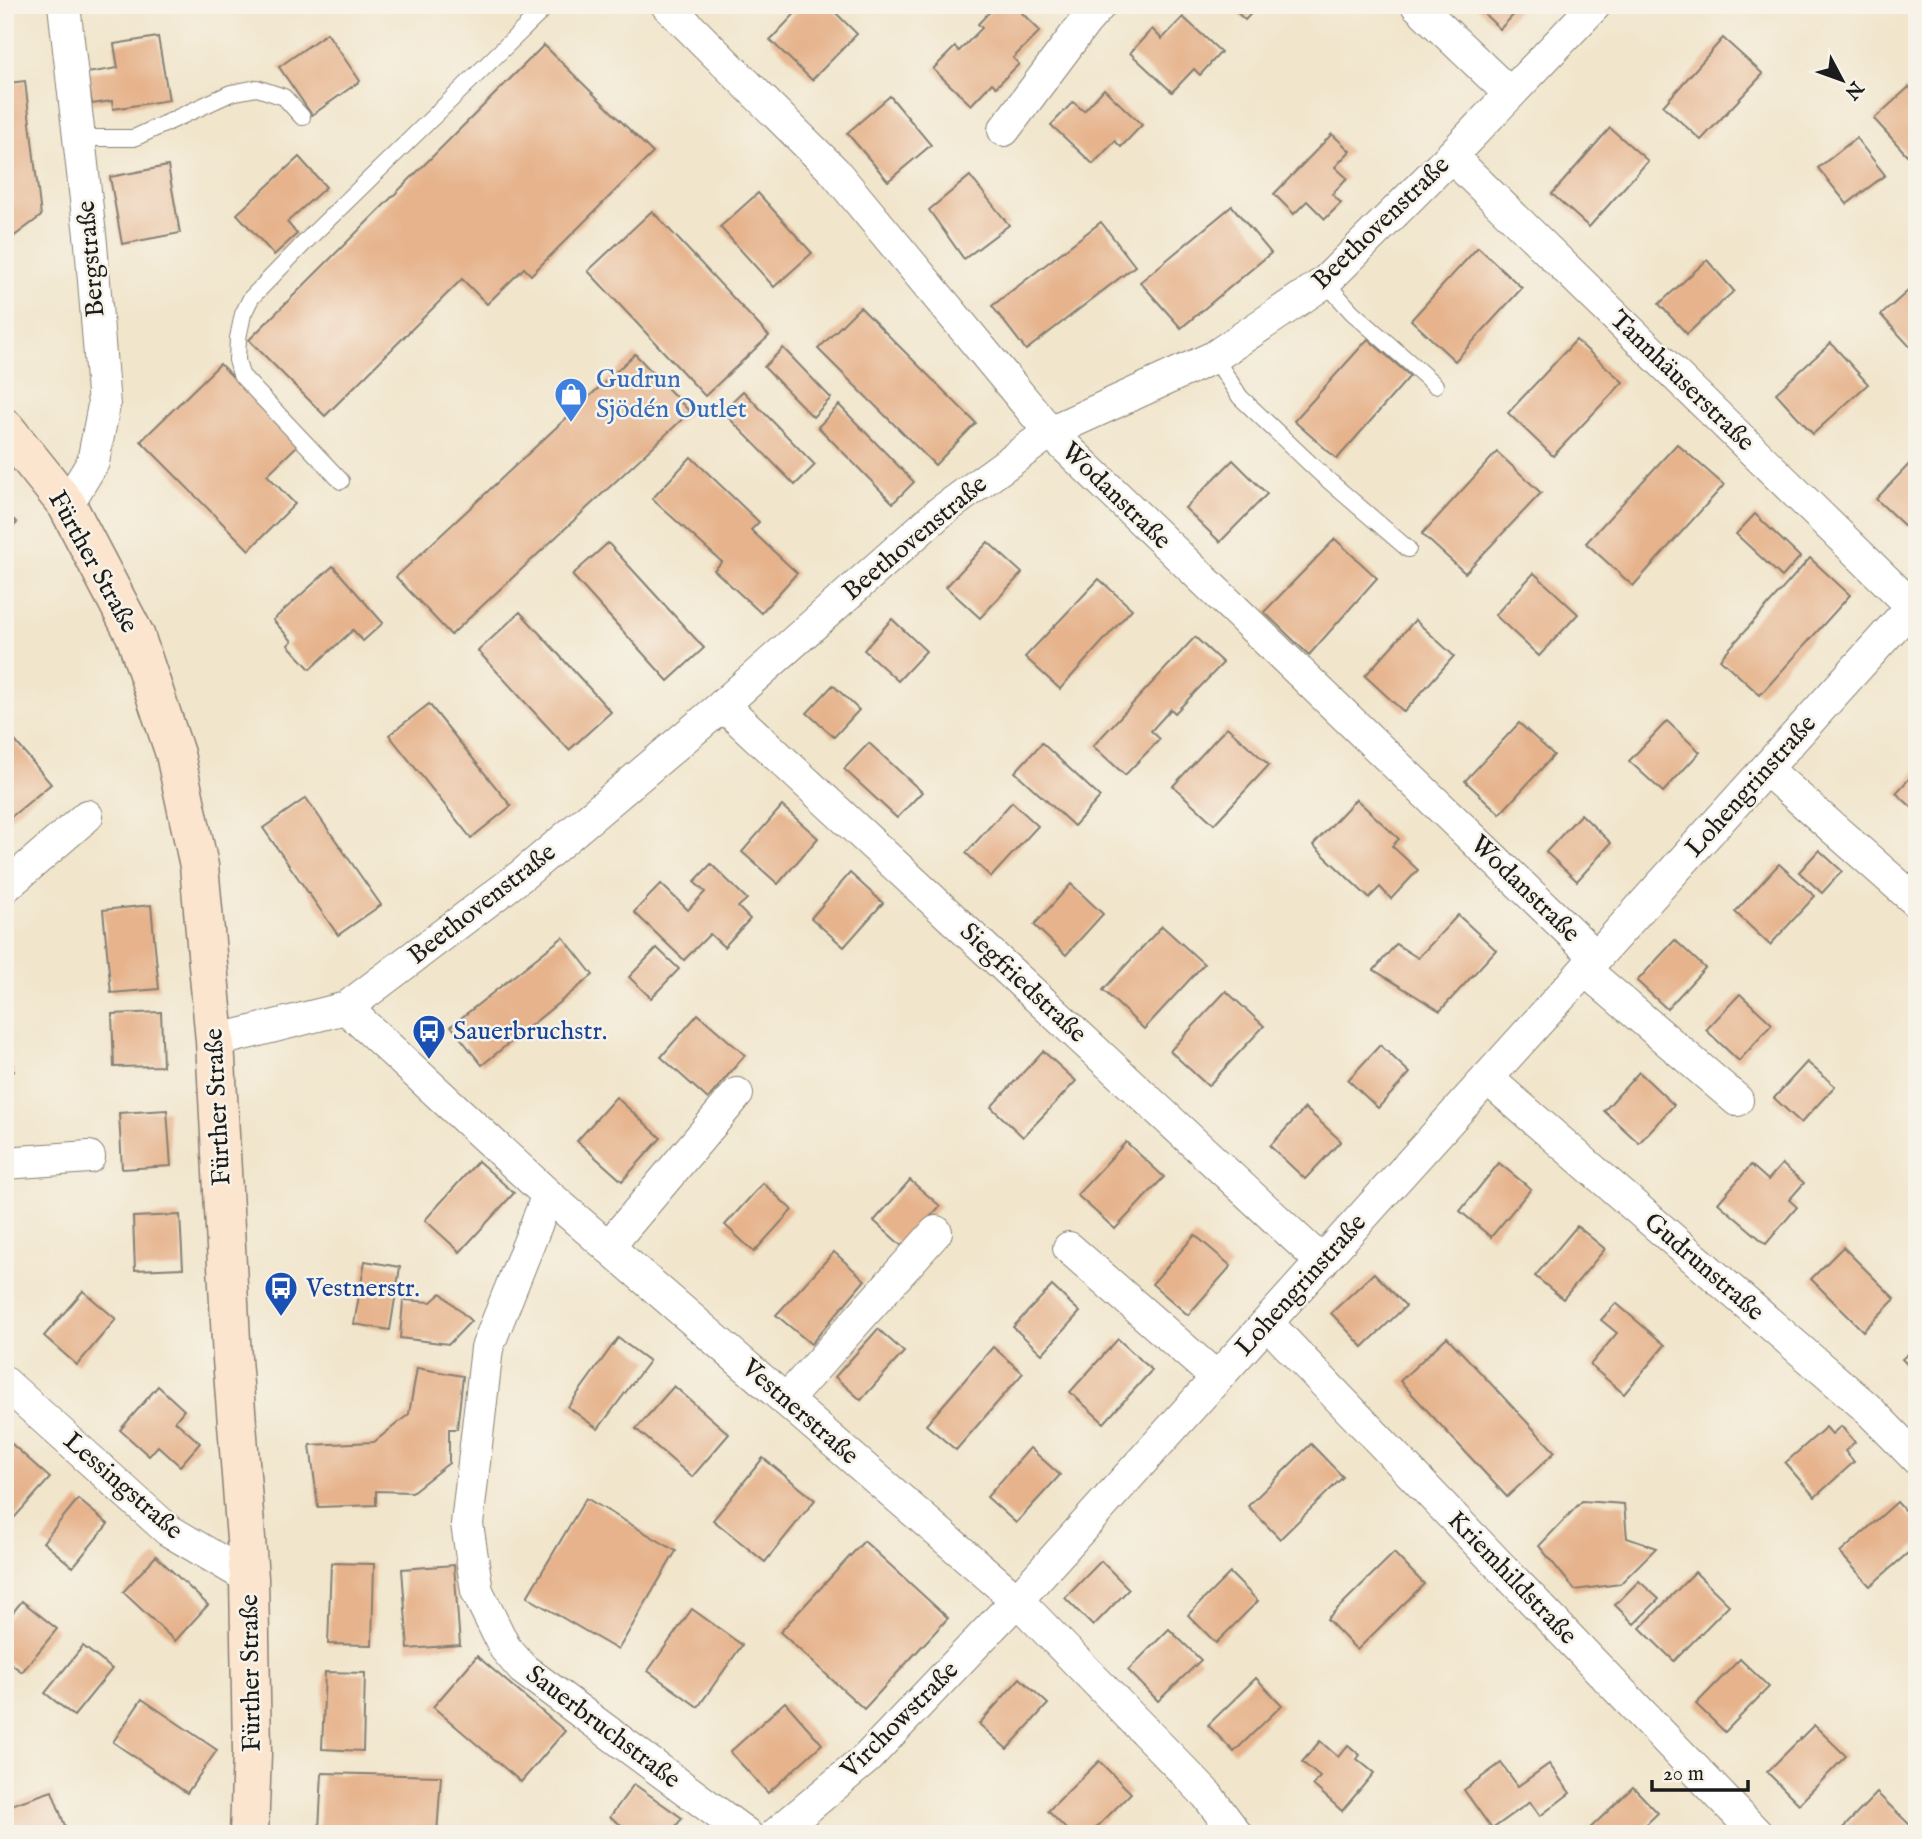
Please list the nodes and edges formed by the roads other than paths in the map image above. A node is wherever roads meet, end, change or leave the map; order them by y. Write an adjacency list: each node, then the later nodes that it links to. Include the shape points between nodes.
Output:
1 (64, 5): 10 (street, Bergstraße)
2 (548, 5): 17 (lane, via 312,235 251,298 243,314 237,360 241,375)
3 (667, 5): 16 (street, Wodanstraße, via 834,171)
4 (1100, 5): 9 (street)
5 (1417, 5): 7 (street)
6 (1595, 5): 7 (street, Beethovenstraße)
7 (1510, 94): 11 (street, Beethovenstraße)
8 (302, 117): 10 (lane, via 285,97 257,88 231,93 134,138)
9 (1004, 130)
10 (79, 138): 18 (street, Bergstraße, via 104,405 93,462)
11 (1451, 156): 12 (street, Beethovenstraße); 20 (street, Tannhäuserstraße)
12 (1325, 282): 13 (street, Beethovenstraße); 14 (lane)
13 (1214, 357): 16 (street, Beethovenstraße); 19 (lane, via 1240,397)
14 (1435, 385)
15 (5, 428): 18 (main road, Fürther Straße)
16 (1050, 432): 21 (street, Beethovenstraße, via 939,513); 26 (street, Wodanstraße)
17 (341, 481)
18 (67, 505): 28 (main road, Fürther Straße, via 135,635 175,754 199,866)
19 (1408, 549)
20 (1914, 604): 22 (street, Lohengrinstraße)
21 (723, 705): 27 (street, Beethovenstraße, via 522,875); 38 (street, Siegfriedstraße)
22 (1766, 769): 25 (street); 26 (street, Lohengrinstraße)
23 (87, 816): 24 (street)
24 (5, 887)
25 (1917, 902)
26 (1591, 964): 29 (street, Lohengrinstraße); 31 (street)
27 (346, 1008): 28 (street, Beethovenstraße); 34 (street, Vestnerstraße)
28 (215, 1041): 44 (main road, Fürther Straße)
29 (1488, 1079): 38 (street, Lohengrinstraße); 43 (street, Gudrunstraße, via 1866,1407)
30 (737, 1094): 36 (street)
31 (1737, 1100)
32 (89, 1157): 33 (street)
33 (5, 1163)
34 (548, 1195): 36 (street, Vestnerstraße); 47 (street, Sauerbruchstraße, via 487,1348 467,1524 477,1591 505,1648 523,1669)
35 (936, 1232): 42 (street)
36 (608, 1247): 42 (street, Vestnerstraße)
37 (1069, 1248): 40 (street)
38 (1322, 1262): 39 (street, Lohengrinstraße)
39 (1267, 1322): 40 (street, Lohengrinstraße); 50 (street, Kriemhildstraße)
40 (1217, 1378): 45 (street, Lohengrinstraße)
41 (5, 1383): 44 (street, Lessingstraße, via 168,1530)
42 (786, 1400): 45 (street, Vestnerstraße)
43 (1917, 1459)
44 (249, 1578): 46 (main road, Fürther Straße)
45 (1017, 1600): 48 (street, Virchowstraße, via 867,1758); 49 (street, Vestnerstraße, via 1207,1795)
46 (249, 1834)
47 (746, 1834)
48 (776, 1834)
49 (1236, 1834)
50 (1757, 1834)

